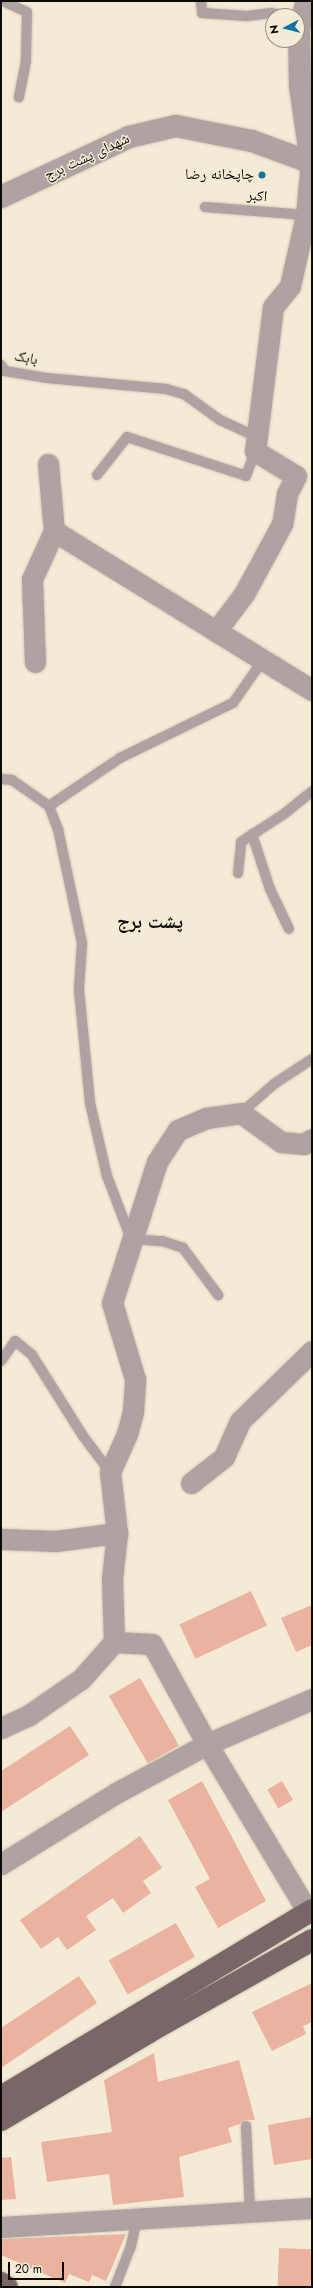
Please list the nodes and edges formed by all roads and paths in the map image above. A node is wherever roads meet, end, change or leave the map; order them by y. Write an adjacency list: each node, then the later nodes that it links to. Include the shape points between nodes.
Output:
1 (3, 1): 5 (lane, via 27,12 26,61)
2 (201, 1): 3 (lane, via 202,13 247,16)
3 (265, 14)
4 (299, 48): 6 (street)
5 (19, 97)
6 (306, 155): 7 (street, شهدای پشت برج, via 176,126 129,137); 9 (street, via 310,187)
7 (1, 197)
8 (205, 207): 9 (lane, اکبر)
9 (306, 215): 11 (street, via 290,286 273,307)
10 (1, 365): 11 (lane, بابک, via 5,371 47,378 166,389 184,394)
11 (256, 444): 13 (lane, via 246,476 127,437); 15 (street, via 296,476 287,494 282,524 244,594)
12 (48, 464): 14 (street)
13 (97, 475)
14 (54, 531): 15 (street); 17 (street, via 32,579)
15 (216, 631): 16 (street)
16 (263, 660): 18 (street); 21 (lane, via 233,703 120,758)
17 (35, 662)
18 (312, 690)
19 (1, 779): 21 (lane, via 12,780)
20 (312, 791): 22 (lane, via 284,814)
21 (49, 806): 28 (lane, via 58,829 82,943 79,990 90,1103 107,1176)
22 (252, 834): 23 (lane, via 241,842); 24 (lane, via 270,890)
23 (238, 873)
24 (289, 929)
25 (312, 1059): 26 (lane, via 274,1084)
26 (241, 1113): 27 (street, via 281,1142 304,1144); 28 (street, via 206,1118 178,1130 157,1162)
27 (312, 1139)
28 (131, 1239): 29 (lane, via 162,1241 183,1248); 32 (street, via 112,1303 135,1379 133,1411 127,1434)
29 (218, 1295)
30 (312, 1350): 33 (street, via 240,1421 224,1457)
31 (1, 1361): 32 (lane, via 15,1341 32,1355 79,1430)
32 (110, 1472): 34 (street)
33 (191, 1482)
34 (117, 1533): 35 (street, via 56,1541); 36 (street, via 112,1579)
35 (1, 1539)
36 (114, 1642): 38 (street, via 81,1679 29,1715); 39 (street, via 152,1644)
37 (312, 1699): 39 (street)
38 (1, 1728)
39 (207, 1744): 40 (street, via 116,1793); 41 (street)
40 (1, 1864)
41 (310, 1911): 43 (main road)
42 (312, 1940): 44 (main road, via 149,2032)
43 (1, 2097)
44 (1, 2120)
45 (246, 2126): 47 (lane)
46 (312, 2208): 47 (street)
47 (250, 2211): 48 (street)
48 (137, 2218): 49 (street); 52 (lane, via 131,2246)
49 (1, 2228)
50 (1, 2283): 51 (main road)
51 (7, 2287)
52 (115, 2287)

